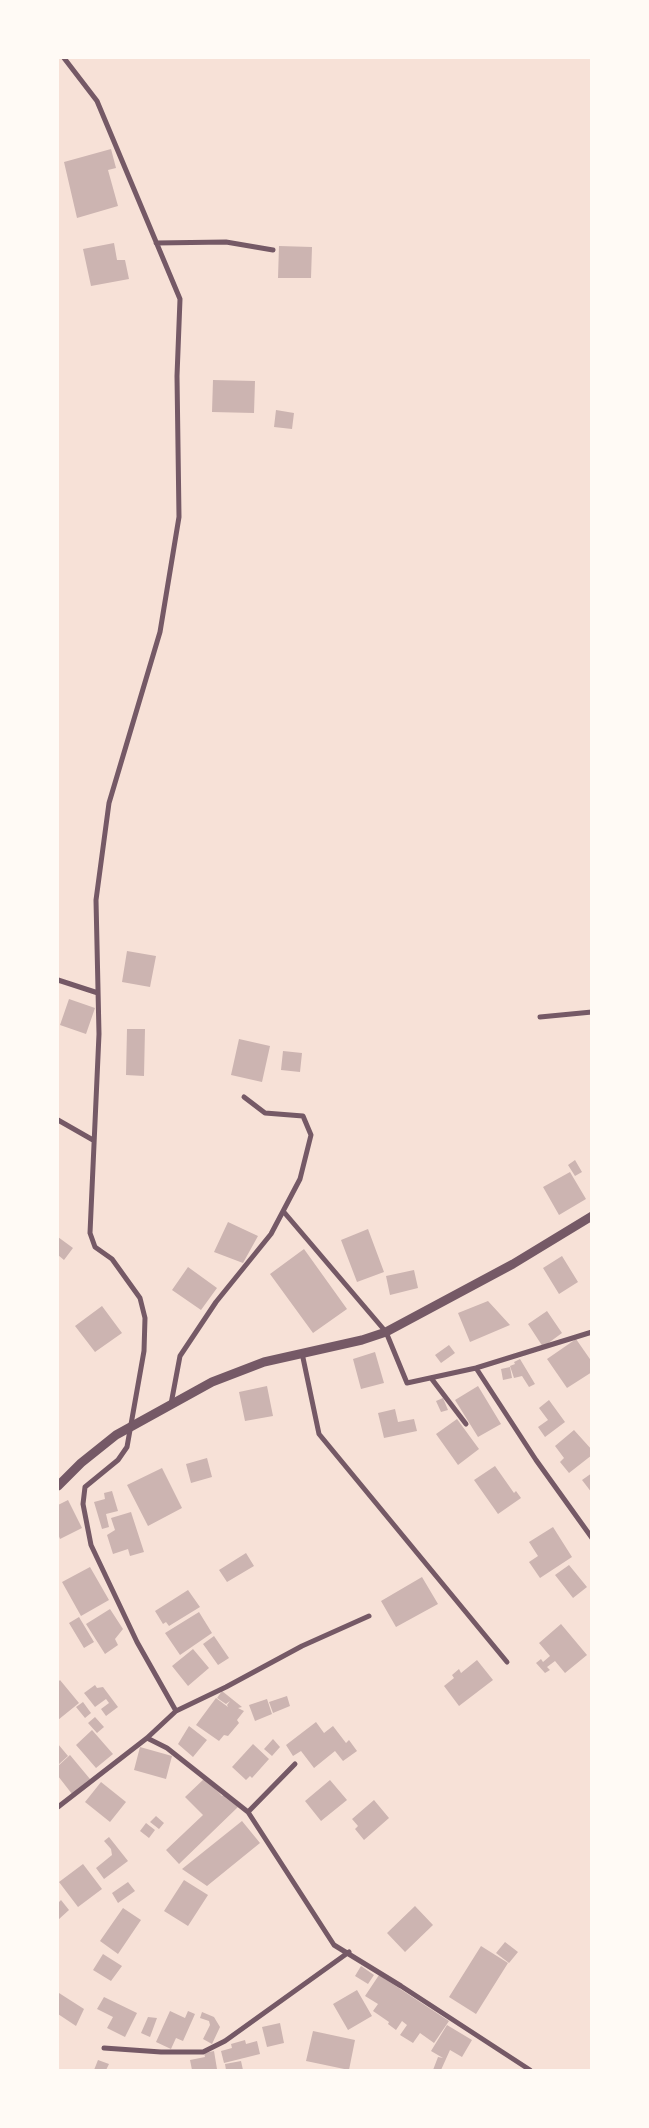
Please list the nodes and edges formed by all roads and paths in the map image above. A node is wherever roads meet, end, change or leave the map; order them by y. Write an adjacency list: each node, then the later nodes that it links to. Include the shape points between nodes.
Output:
1 (64, 58): 2 (street, via 97,101)
2 (156, 243): 3 (street, via 226,242); 5 (street, via 180,299 177,376 179,517 160,632 109,803 96,900)
3 (273, 250)
4 (58, 980): 5 (street)
5 (98, 993): 10 (street)
6 (592, 1012): 7 (street)
7 (540, 1017)
8 (244, 1097): 11 (street, via 265,1113 303,1116 311,1135 300,1180)
9 (58, 1120): 10 (street)
10 (94, 1140): 20 (street, via 90,1233 95,1247 112,1259 140,1298 145,1318 144,1351)
11 (283, 1211): 13 (street); 18 (street, via 271,1234 216,1302 180,1356)
12 (592, 1216): 13 (street, via 513,1264)
13 (386, 1332): 15 (street); 17 (street, via 407,1383)
14 (592, 1332): 16 (street)
15 (302, 1352): 18 (street, via 240,1370); 24 (street, via 319,1434)
16 (476, 1368): 17 (street); 22 (street)
17 (431, 1378): 19 (street)
18 (170, 1404): 20 (street)
19 (466, 1424)
20 (130, 1426): 21 (street, via 96,1450); 25 (street, via 127,1447 118,1460 85,1488 83,1504 91,1544 137,1642)
21 (58, 1486)
22 (592, 1538)
23 (369, 1616): 25 (street, via 302,1646)
24 (507, 1662)
25 (176, 1711): 26 (street)
26 (147, 1738): 28 (street); 29 (street, via 167,1748)
27 (295, 1764): 29 (street)
28 (58, 1807)
29 (248, 1812): 30 (street, via 334,1945)
30 (349, 1952): 31 (street, via 225,2041 203,2052); 32 (street)
31 (104, 2048)
32 (530, 2070)

